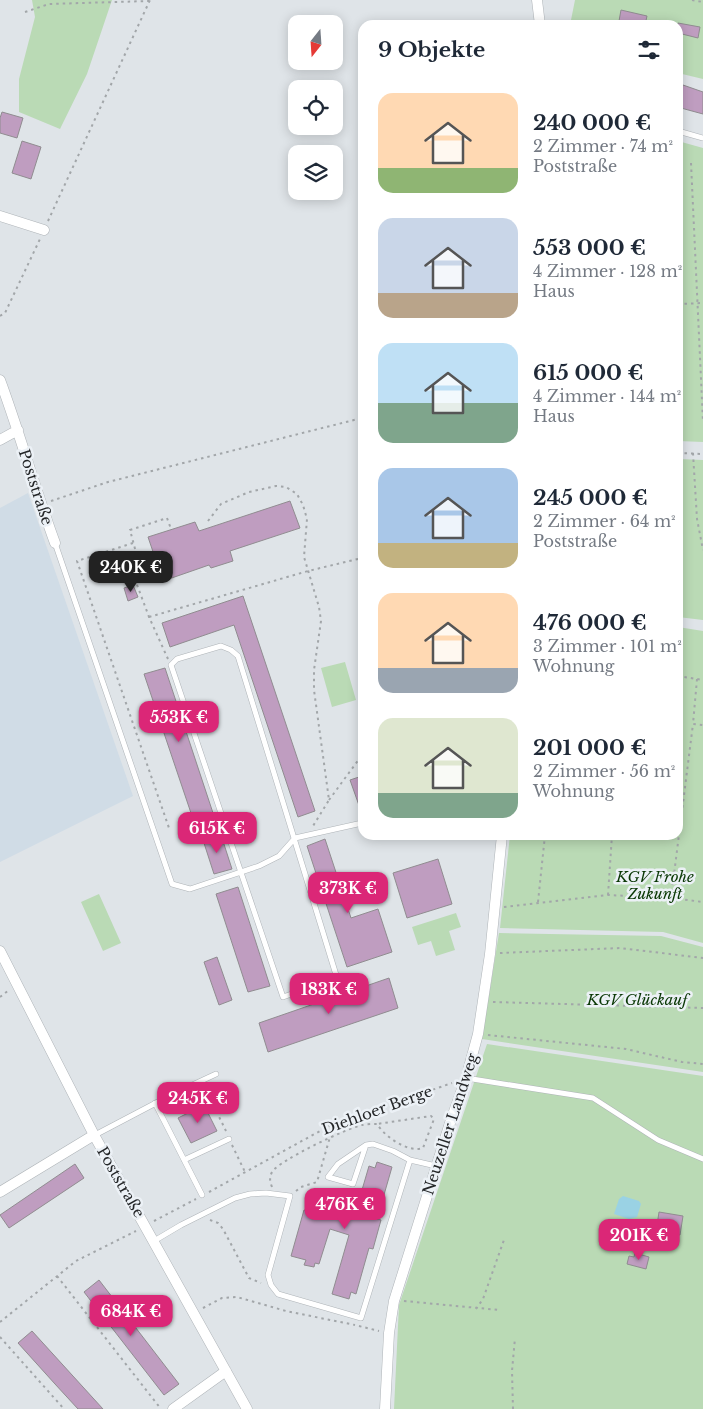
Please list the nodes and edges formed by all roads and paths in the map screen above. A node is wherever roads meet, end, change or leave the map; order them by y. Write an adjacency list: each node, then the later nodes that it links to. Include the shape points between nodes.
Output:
1 (149, 0): 5 (path, via 49,4); 11 (path)
2 (537, 0): 6 (street)
3 (692, 0): 4 (path)
4 (703, 2)
5 (25, 12)
6 (539, 20)
7 (683, 132): 8 (lane)
8 (703, 138)
9 (691, 163): 12 (path)
10 (0, 216): 11 (street)
11 (44, 230): 15 (path, via 5,313)
12 (698, 303): 13 (path); 14 (path); 18 (path)
13 (703, 303)
14 (683, 304)
15 (0, 316)
16 (0, 380): 19 (street, Poststraße)
17 (358, 419): 24 (path, via 108,482)
18 (703, 422)
19 (18, 430): 20 (street, Poststraße); 24 (street, Poststraße)
20 (0, 440)
21 (683, 453): 22 (path)
22 (693, 453): 23 (path); 29 (path, via 697,519)
23 (703, 454)
24 (41, 504): 27 (street, Poststraße)
25 (208, 521): 31 (path, via 221,504 249,492 286,487 296,494 307,519 304,557)
26 (171, 529): 28 (path, via 168,518 130,530)
27 (54, 543): 50 (lane, via 172,884 190,889)
28 (133, 543): 32 (path, via 138,560 136,582); 43 (path, via 77,561)
29 (703, 550)
30 (358, 559): 31 (path)
31 (308, 571): 32 (path); 40 (path, via 320,614 314,690)
32 (149, 617): 33 (path)
33 (171, 665): 45 (lane, via 177,659 221,646 238,656); 50 (lane)
34 (683, 677): 35 (path)
35 (697, 679): 36 (path); 37 (path)
36 (703, 680)
37 (694, 724): 38 (path); 41 (path)
38 (703, 725)
39 (358, 761): 40 (path)
40 (330, 800): 44 (path)
41 (683, 807)
42 (358, 824): 44 (lane)
43 (169, 828)
44 (308, 835): 45 (lane)
45 (295, 838): 50 (lane, via 278,856); 50 (lane, via 337,978 283,997)
46 (502, 840): 55 (street, Neuzeller Landweg)
47 (544, 840): 53 (path)
48 (612, 840): 51 (path)
49 (679, 840): 52 (path)
50 (242, 872)
51 (608, 895): 52 (path); 53 (path)
52 (671, 898): 54 (path)
53 (538, 902): 55 (path)
54 (703, 902)
55 (496, 908): 57 (street, Neuzeller Landweg)
56 (0, 951): 67 (street, Poststraße)
57 (490, 954): 58 (path, via 620,948); 59 (street, Neuzeller Landweg)
58 (703, 958)
59 (484, 1002): 60 (path); 61 (street, Neuzeller Landweg)
60 (703, 1008)
61 (478, 1034): 62 (path, via 626,1049); 64 (street, Neuzeller Landweg)
62 (703, 1064)
63 (216, 1074): 65 (lane)
64 (466, 1078): 71 (lane, via 593,1098 658,1140); 74 (street, Neuzeller Landweg); 75 (path, Diehloer Berge, via 331,1125)
65 (201, 1081): 66 (lane); 69 (path)
66 (155, 1103): 67 (lane); 72 (lane)
67 (94, 1135): 76 (street); 80 (street, Poststraße)
68 (330, 1137): 78 (path, via 317,1182 301,1187)
69 (229, 1139): 72 (lane); 75 (path)
70 (366, 1145): 70 (lane, via 338,1164 328,1177 353,1184); 73 (lane, via 373,1144)
71 (703, 1159)
72 (184, 1160): 77 (lane)
73 (410, 1160): 74 (lane); 84 (lane, via 361,1318 278,1294)
74 (436, 1166): 85 (street, Neuzeller Landweg)
75 (245, 1172): 77 (path, Diehloer Berge)
76 (0, 1192)
77 (202, 1195): 80 (path, Diehloer Berge)
78 (290, 1196): 79 (lane, via 250,1194 235,1198); 84 (lane, via 268,1276)
79 (198, 1218): 82 (lane, via 181,1224); 84 (path, via 218,1223 249,1278)
80 (146, 1226): 82 (street, Poststraße); 83 (path, Diehloer Berge, via 76,1261)
81 (505, 1237): 86 (path, via 484,1299)
82 (154, 1241): 88 (street, Poststraße)
83 (57, 1276): 89 (path, Diehloer Berge); 95 (path)
84 (270, 1285)
85 (394, 1301): 86 (path); 90 (street, Neuzeller Landweg)
86 (476, 1309): 87 (path)
87 (499, 1310)
88 (194, 1312): 90 (path, via 222,1298 237,1297); 93 (street, Poststraße)
89 (0, 1322)
90 (389, 1333): 98 (street, Neuzeller Landweg)
91 (0, 1337): 94 (path)
92 (515, 1338): 99 (path)
93 (226, 1371): 96 (street); 97 (street, Poststraße)
94 (64, 1409)
95 (161, 1409)
96 (173, 1409)
97 (247, 1409)
98 (385, 1409)
99 (513, 1409)

